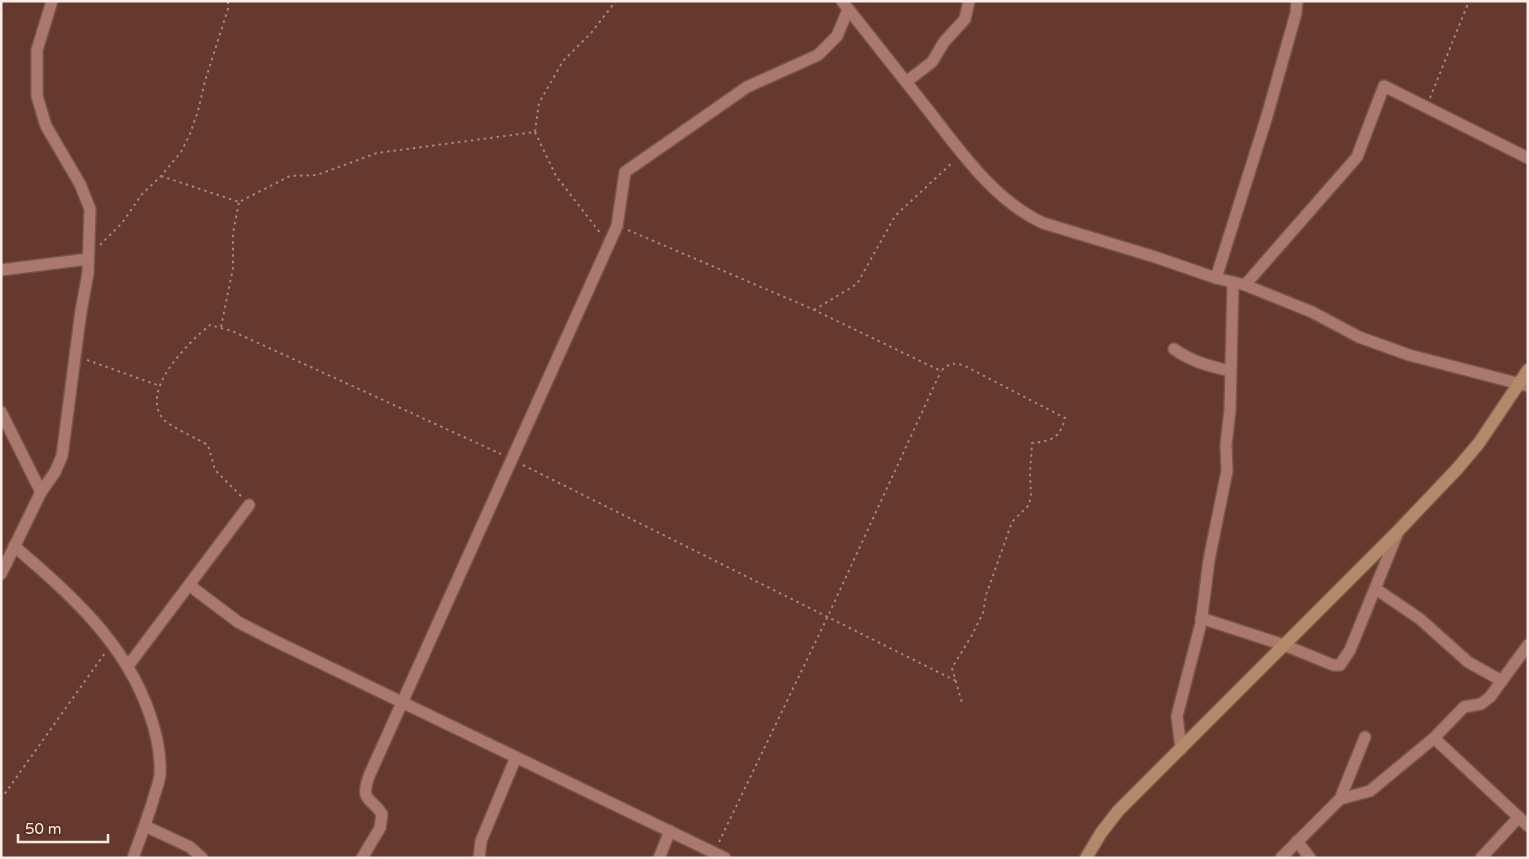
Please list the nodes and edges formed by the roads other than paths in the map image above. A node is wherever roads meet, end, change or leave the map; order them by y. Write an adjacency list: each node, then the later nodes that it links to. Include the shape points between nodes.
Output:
1 (52, 1): 7 (street, via 37,50 37,96 46,126 80,184 90,209)
2 (969, 1): 5 (street, via 965,19 944,42 932,62)
3 (1297, 1): 9 (street, via 1267,116)
4 (845, 5): 5 (street); 29 (street, via 837,36 818,55 747,87 625,172 617,226)
5 (906, 82): 9 (street, via 988,182 1028,216)
6 (1528, 158): 11 (street, via 1384,86 1357,157)
7 (88, 258): 8 (street); 17 (street, via 62,456)
8 (1, 270)
9 (1216, 278): 10 (street)
10 (1233, 282): 11 (street); 14 (street)
11 (1245, 285): 15 (street, via 1400,352)
12 (1174, 349): 14 (street, via 1200,364)
13 (1528, 370): 15 (street)
14 (1230, 372): 24 (street, via 1227,471 1209,560)
15 (1523, 385): 19 (street, via 1457,469)
16 (1, 412): 17 (street)
17 (41, 492): 20 (street)
18 (249, 505): 22 (street)
19 (1399, 530): 23 (street); 25 (street)
20 (14, 546): 21 (street); 27 (street, via 61,586 112,642)
21 (1, 574)
22 (188, 585): 27 (street); 29 (street, via 247,626)
23 (1376, 589): 25 (street, via 1350,650 1340,665); 28 (street, via 1420,618 1468,662)
24 (1202, 618): 25 (street); 32 (street, via 1177,716)
25 (1284, 645): 32 (street)
26 (1528, 645): 28 (street)
27 (128, 666): 36 (street, via 156,732 160,756 160,777)
28 (1502, 681): 31 (street, via 1490,697 1481,704 1464,707)
29 (402, 702): 33 (street); 43 (street, via 365,787 369,802 382,814 380,828)
30 (1366, 737): 34 (street)
31 (1434, 738): 34 (street, via 1370,791); 35 (street)
32 (1181, 748): 46 (street, via 1118,811)
33 (516, 757): 38 (street); 44 (street, via 482,841)
34 (1340, 799): 39 (street)
35 (1519, 817): 37 (street); 49 (street)
36 (145, 826): 41 (street, via 190,847); 42 (street)
37 (1528, 826)
38 (670, 831): 40 (street); 45 (street)
39 (1297, 841): 47 (street); 48 (street)
40 (720, 855)
41 (200, 857)
42 (132, 858)
43 (362, 858)
44 (479, 858)
45 (659, 858)
46 (1086, 858)
47 (1281, 858)
48 (1310, 858)
49 (1481, 858)

